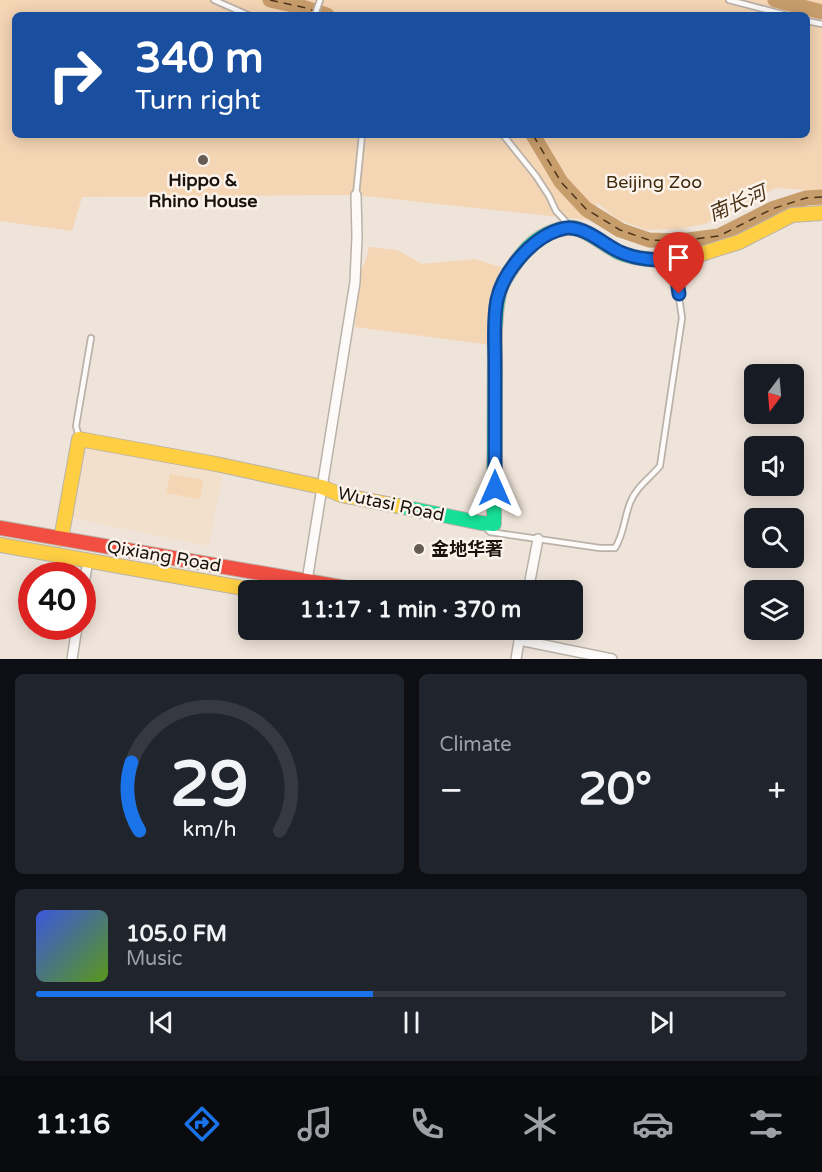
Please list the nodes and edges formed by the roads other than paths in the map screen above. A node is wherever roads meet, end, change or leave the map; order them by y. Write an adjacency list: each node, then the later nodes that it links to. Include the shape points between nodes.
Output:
1 (214, 0): 3 (lane)
2 (729, 0): 4 (lane)
3 (241, 12)
4 (775, 12)
5 (362, 138): 7 (lane)
6 (505, 138): 9 (lane, via 536,176 556,211)
7 (356, 195): 13 (street, via 356,282)
8 (822, 213): 10 (street, via 792,215 739,242)
9 (573, 228): 10 (street, via 633,257); 14 (street, via 550,233 531,244 502,285 497,301 495,511)
10 (674, 260): 17 (lane, via 681,318 660,466 634,495 615,548)
11 (92, 338): 12 (lane, via 76,426)
12 (80, 439): 13 (street, Wutasi Road); 16 (street)
13 (322, 487): 14 (street, Wutasi Road, via 341,495); 21 (street)
14 (488, 523): 17 (lane, via 490,532)
15 (0, 528): 16 (street, Qixiang Road)
16 (61, 538): 20 (street, Qixiang Road)
17 (538, 539): 22 (street)
18 (0, 545): 19 (street, Qixiang Road)
19 (88, 561): 23 (street, Qixiang Road)
20 (301, 580)
21 (307, 580)
22 (530, 580)
23 (238, 587)
24 (75, 640): 26 (street)
25 (519, 640): 27 (street); 28 (street)
26 (72, 659)
27 (516, 659)
28 (612, 659)

